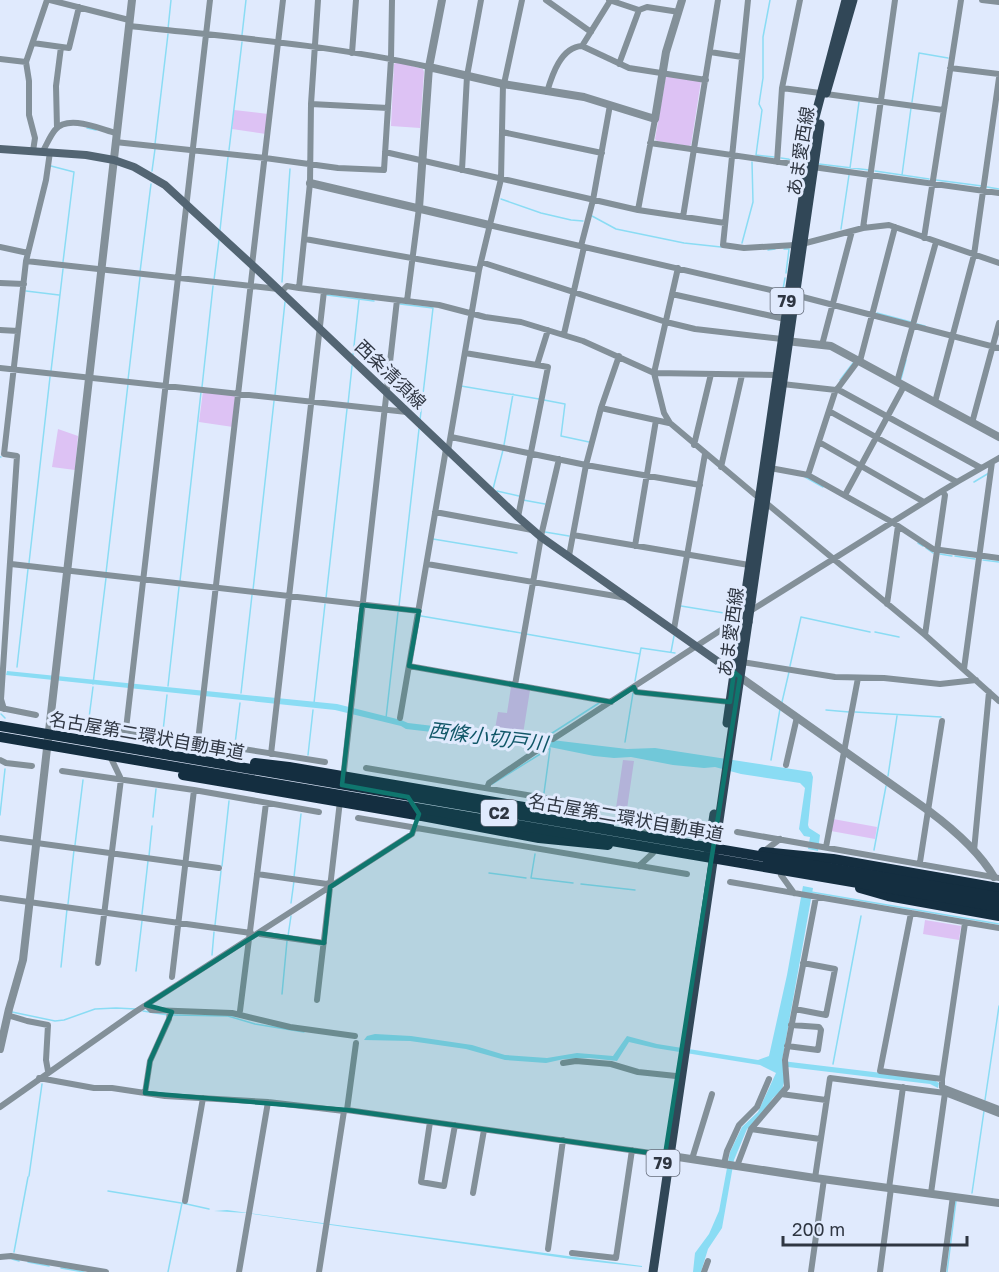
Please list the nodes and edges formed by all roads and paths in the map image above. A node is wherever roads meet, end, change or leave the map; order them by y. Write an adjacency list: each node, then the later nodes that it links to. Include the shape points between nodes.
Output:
1 (49, 0): 25 (street); 31 (street)
2 (132, 0): 28 (street)
3 (210, 0): 30 (street)
4 (282, 0): 32 (street)
5 (318, 0): 35 (street)
6 (356, 0): 37 (street)
7 (392, 0): 40 (street)
8 (442, 0): 43 (street)
9 (481, 0): 46 (street)
10 (522, 0): 49 (street)
11 (546, 0): 29 (street)
12 (609, 0): 26 (street); 29 (street)
13 (645, 0): 26 (street)
14 (682, 0): 27 (street)
15 (718, 0): 36 (street)
16 (748, 0): 38 (street)
17 (800, 0): 50 (street)
18 (846, 0): 52 (main road, あま愛西線 / 79)
19 (853, 0): 52 (main road, あま愛西線 / 79)
20 (895, 0): 53 (street)
21 (961, 0): 44 (street)
22 (982, 0): 23 (street)
23 (992, 0): 24 (street)
24 (999, 2)
25 (79, 8): 28 (street); 34 (street, via 69,48)
26 (641, 9): 27 (street); 42 (street)
27 (679, 12): 45 (street)
28 (129, 23): 30 (street); 62 (street)
29 (591, 32): 33 (street)
30 (206, 34): 32 (street); 67 (street)
31 (33, 43): 34 (street); 41 (street)
32 (278, 43): 35 (street); 74 (street)
33 (582, 46): 42 (street); 51 (street, via 563,56 553,71)
34 (61, 47): 60 (street, via 56,86)
35 (314, 48): 37 (street); 54 (street)
36 (710, 52): 38 (street); 48 (street)
37 (352, 53): 40 (street)
38 (742, 57): 73 (street)
39 (0, 59): 41 (street)
40 (391, 59): 43 (street); 56 (street)
41 (26, 62): 63 (street)
42 (619, 64): 45 (street)
43 (429, 67): 46 (street); 76 (street)
44 (950, 68): 47 (street); 57 (street)
45 (663, 73): 48 (street); 58 (street)
46 (467, 76): 49 (street); 80 (street)
47 (999, 76): 59 (street)
48 (706, 80): 68 (street)
49 (504, 84): 51 (street); 61 (street)
50 (782, 88): 52 (street); 77 (street)
51 (547, 92): 55 (street)
52 (823, 93): 53 (street); 79 (main road, あま愛西線 / 79)
53 (882, 102): 57 (street); 81 (street)
54 (311, 104): 56 (street); 78 (street)
55 (610, 105): 58 (street); 72 (street)
56 (388, 108): 71 (street)
57 (942, 110): 84 (street)
58 (655, 118): 65 (street)
59 (996, 118): 85 (street)
60 (57, 128): 62 (street, via 65,123 77,124); 64 (street)
61 (502, 132): 72 (street); 82 (street)
62 (116, 138): 67 (street); 75 (street)
63 (34, 139): 64 (street); 69 (street)
64 (49, 140): 70 (street)
65 (650, 143): 68 (street); 90 (street)
66 (0, 149): 69 (main road, 西条清須線)
67 (192, 150): 74 (street); 88 (street)
68 (694, 150): 73 (street); 91 (street)
69 (33, 151): 70 (main road, 西条清須線)
70 (47, 152): 75 (main road, 西条清須線); 103 (street, via 46,180)
71 (386, 152): 76 (street); 78 (street, via 384,170)
72 (602, 153): 87 (street)
73 (732, 155): 77 (street); 92 (street)
74 (265, 158): 78 (street); 109 (street)
75 (114, 160): 88 (main road, 西条清須線, via 152,176); 111 (street)
76 (423, 160): 80 (street); 89 (street)
77 (777, 162): 79 (street)
78 (310, 164): 83 (street)
79 (810, 166): 81 (street); 100 (main road, あま愛西線 / 79)
80 (462, 170): 82 (street)
81 (871, 175): 84 (street); 95 (street)
82 (501, 179): 87 (street); 93 (street)
83 (310, 183): 89 (street); 98 (street)
84 (932, 183): 85 (street); 97 (street)
85 (984, 191): 86 (street); 104 (street)
86 (999, 193)
87 (593, 200): 90 (street); 101 (street)
88 (186, 203): 109 (main road, 西条清須線); 113 (street)
89 (419, 208): 93 (street); 105 (street)
90 (638, 210): 91 (street)
91 (683, 217): 92 (street)
92 (725, 223): 100 (street, via 723,245)
93 (489, 225): 101 (street); 107 (street)
94 (896, 227): 95 (street); 97 (street); 127 (street)
95 (863, 228): 96 (street)
96 (852, 231): 100 (street); 125 (street)
97 (924, 238): 99 (street)
98 (305, 239): 105 (street); 117 (street)
99 (936, 242): 104 (street); 131 (street)
100 (799, 245): 122 (main road, あま愛西線 / 79)
101 (583, 246): 110 (street); 120 (street)
102 (0, 247): 103 (street)
103 (28, 253): 106 (street)
104 (974, 255): 108 (street); 137 (street)
105 (412, 257): 112 (street); 124 (street)
106 (26, 261): 111 (street); 115 (street)
107 (481, 262): 112 (street); 120 (street)
108 (999, 263)
109 (253, 265): 116 (street); 118 (main road, 西条清須線)
110 (678, 268): 121 (street); 122 (street)
111 (101, 270): 113 (street); 151 (street)
112 (480, 270): 126 (street)
113 (178, 278): 116 (street); 154 (street)
114 (0, 284): 115 (street)
115 (24, 284): 135 (street)
116 (250, 286): 118 (street); 156 (street)
117 (299, 288): 118 (street, via 287,286); 119 (street)
118 (279, 290): 132 (main road, 西条清須線)
119 (324, 291): 123 (street); 132 (street)
120 (574, 292): 129 (street); 136 (street)
121 (672, 294): 128 (street); 129 (street)
122 (792, 295): 125 (street); 128 (main road, あま愛西線 / 79); 138 (main road, あま愛西線 / 79)
123 (397, 300): 124 (street); 157 (street)
124 (407, 301): 126 (street)
125 (832, 304): 127 (street); 139 (street)
126 (472, 314): 134 (street); 141 (street)
127 (872, 315): 131 (street); 143 (street)
128 (785, 320): 138 (main road, あま愛西線 / 79)
129 (666, 322): 138 (street); 147 (street)
130 (999, 323): 140 (street)
131 (913, 326): 137 (street); 153 (street)
132 (320, 329): 157 (main road, 西条清須線); 158 (street)
133 (0, 330): 135 (street)
134 (548, 330): 136 (street); 144 (street)
135 (18, 331): 146 (street)
136 (564, 334): 142 (street)
137 (953, 336): 140 (street); 159 (street)
138 (785, 340): 139 (street); 150 (main road, あま愛西線 / 79); 152 (main road, あま愛西線 / 79)
139 (822, 345): 143 (street)
140 (996, 347): 167 (street)
141 (465, 353): 144 (street); 168 (street)
142 (619, 356): 147 (street); 160 (street)
143 (859, 361): 153 (street); 155 (street)
144 (537, 365): 175 (street, via 548,367)
145 (0, 368): 146 (street)
146 (14, 369): 151 (street); 174 (street)
147 (654, 373): 148 (street); 166 (street)
148 (711, 374): 149 (street); 172 (street)
149 (742, 375): 150 (street); 182 (street)
150 (777, 375): 191 (main road, あま愛西線 / 79)
151 (89, 377): 154 (street); 209 (street)
152 (782, 384): 155 (street); 183 (main road, あま愛西線 / 79)
153 (901, 384): 159 (street); 164 (street)
154 (166, 385): 156 (street); 210 (street)
155 (837, 390): 162 (street); 164 (street)
156 (238, 393): 158 (street); 212 (street)
157 (386, 393): 161 (street); 163 (main road, 西条清須線)
158 (311, 401): 161 (street); 213 (street)
159 (935, 402): 167 (street)
160 (601, 408): 165 (street); 180 (street)
161 (384, 410): 163 (street); 217 (street)
162 (829, 411): 169 (street); 171 (street)
163 (407, 412): 173 (main road, 西条清須線)
164 (888, 417): 169 (street); 184 (street)
165 (656, 420): 166 (street); 186 (street)
166 (669, 423): 172 (street)
167 (972, 423): 170 (street)
168 (450, 437): 173 (street); 175 (street)
169 (877, 437): 181 (street); 187 (street)
170 (999, 437)
171 (819, 442): 181 (street); 185 (street)
172 (694, 445): 176 (street)
173 (447, 450): 193 (street); 194 (main road, 西条清須線)
174 (2, 454): 206 (street, via 17,456)
175 (530, 454): 178 (street); 194 (street)
176 (705, 454): 182 (street); 188 (street)
177 (999, 458): 179 (street)
178 (559, 459): 180 (street); 198 (street)
179 (992, 462): 184 (street); 202 (street)
180 (586, 465): 186 (street); 197 (street)
181 (861, 466): 190 (street); 192 (street)
182 (721, 467): 191 (street)
183 (770, 468): 185 (street); 191 (main road, あま愛西線 / 79)
184 (981, 468): 187 (street)
185 (808, 475): 190 (street)
186 (647, 476): 188 (street); 199 (street)
187 (957, 482): 189 (street)
188 (699, 485): 201 (street)
189 (942, 491): 192 (street); 200 (street, via 945,495)
190 (844, 495): 195 (street)
191 (762, 500): 205 (street); 208 (main road, あま愛西線 / 79); 215 (main road, あま愛西線 / 79)
192 (924, 502): 195 (street)
193 (435, 513): 196 (street); 207 (street)
194 (518, 517): 196 (main road, 西条清須線)
195 (895, 524): 200 (street); 205 (street); 216 (street)
196 (533, 530): 198 (main road, 西条清須線)
197 (573, 535): 199 (street); 203 (street)
198 (541, 536): 203 (main road, 西条清須線); 211 (street)
199 (635, 546): 201 (street)
200 (937, 550): 202 (street); 221 (street)
201 (687, 555): 208 (street); 220 (street)
202 (980, 555): 204 (street); 225 (street)
203 (569, 556): 214 (main road, 西条清須線)
204 (999, 558)
205 (834, 559): 216 (street); 222 (street)
206 (11, 564): 209 (street); 235 (street)
207 (427, 564): 211 (street); 218 (street)
208 (749, 565): 215 (main road, あま愛西線 / 79)
209 (67, 571): 210 (street); 282 (street)
210 (144, 580): 212 (street); 243 (street)
211 (533, 583): 214 (street); 229 (street)
212 (216, 588): 213 (street); 248 (street)
213 (289, 597): 217 (street); 253 (street)
214 (629, 598): 220 (main road, 西条清須線)
215 (747, 604): 219 (main road, あま愛西線 / 79, bridge)
216 (887, 604): 221 (street)
217 (362, 605): 218 (street); 298 (street)
218 (419, 611): 224 (street)
219 (744, 623): 223 (main road, あま愛西線 / 79); 226 (main road, あま愛西線 / 79)
220 (674, 629): 222 (main road, 西条清須線)
221 (925, 635): 225 (street)
222 (697, 646): 226 (main road, 西条清須線); 230 (street)
223 (742, 662): 226 (main road, あま愛西線 / 79); 227 (street)
224 (409, 666): 229 (street); 238 (street)
225 (964, 669): 228 (street)
226 (737, 675): 234 (main road, あま愛西線 / 79); 237 (street); 255 (main road, あま愛西線 / 79)
227 (858, 678): 228 (street, via 940,684); 251 (street)
228 (976, 680): 231 (street)
229 (515, 685): 233 (street)
230 (634, 687): 233 (street); 234 (street, via 636,692)
231 (989, 693): 232 (street); 285 (street)
232 (999, 701)
233 (611, 702): 247 (street)
234 (730, 702): 255 (main road, あま愛西線 / 79)
235 (2, 708): 236 (street)
236 (36, 715)
237 (797, 717): 251 (street); 258 (street)
238 (400, 718)
239 (68, 721): 242 (street)
240 (942, 721): 270 (street)
241 (0, 726): 252 (highway, 名古屋第二環状自動車道 / C2, bridge)
242 (109, 727): 243 (street); 245 (street)
243 (126, 729): 248 (street)
244 (0, 736): 249 (highway, 名古屋第二環状自動車道 / C2, bridge)
245 (93, 737)
246 (103, 739): 264 (street)
247 (554, 739)
248 (198, 741): 253 (street)
249 (57, 746): 283 (highway, bridge, via 214,782 539,838); 306 (highway, 名古屋第二環状自動車道 / C2, bridge)
250 (542, 747): 265 (street)
251 (845, 751): 270 (street); 284 (street)
252 (150, 752): 275 (highway, bridge, via 290,767 548,811); 303 (highway, 名古屋第二環状自動車道 / C2, bridge)
253 (271, 754): 254 (street)
254 (282, 756): 257 (street); 260 (street)
255 (725, 758): 328 (main road, あま愛西線 / 79)
256 (0, 760): 259 (street)
257 (325, 762)
258 (786, 765)
259 (32, 766)
260 (271, 768)
261 (366, 768): 263 (street)
262 (63, 771): 264 (street)
263 (410, 776): 265 (street); 267 (street)
264 (120, 779): 266 (street); 287 (street)
265 (487, 788): 272 (street)
266 (194, 790): 269 (street); 290 (street)
267 (396, 790)
268 (407, 796): 277 (street)
269 (266, 802): 271 (street); 293 (street)
270 (929, 811): 285 (street); 289 (street)
271 (319, 812)
272 (631, 813): 274 (street); 279 (street)
273 (358, 818): 276 (street)
274 (693, 823)
275 (610, 826)
276 (414, 828): 277 (street); 298 (street, via 412,834)
277 (430, 830): 291 (street)
278 (737, 832): 281 (street)
279 (647, 833)
280 (0, 838): 282 (street)
281 (780, 839): 284 (street); 286 (street)
282 (36, 843): 287 (street); 305 (street)
283 (608, 845)
284 (823, 847): 289 (street)
285 (974, 851): 296 (street)
286 (763, 852): 300 (highway, via 832,859)
287 (112, 853): 290 (street); 307 (street)
288 (652, 853): 291 (street)
289 (920, 862): 296 (street)
290 (185, 864): 292 (street); 311 (street)
291 (639, 866): 294 (street)
292 (219, 868)
293 (257, 874): 298 (street); 314 (street)
294 (687, 874)
295 (781, 875): 301 (street)
296 (997, 877)
297 (730, 882): 301 (street)
298 (331, 884): 313 (street); 315 (street)
299 (860, 888): 309 (highway)
300 (999, 888)
301 (797, 893): 302 (street)
302 (814, 897): 308 (street); 317 (street)
303 (999, 897)
304 (0, 898): 305 (street)
305 (29, 902): 307 (street); 323 (street, via 23,960)
306 (999, 907)
307 (104, 912): 311 (street); 316 (street)
308 (911, 913): 310 (street); 334 (street, via 880,1071)
309 (999, 916)
310 (965, 922): 312 (street); 334 (street)
311 (178, 923): 314 (street); 318 (street)
312 (999, 928)
313 (259, 933): 314 (street); 315 (street)
314 (250, 936): 320 (street); 322 (street)
315 (324, 943): 319 (street)
316 (98, 963)
317 (803, 963): 321 (street); 321 (street, via 835,969 826,1015)
318 (172, 977)
319 (317, 1000)
320 (140, 1008): 324 (street); 330 (street)
321 (795, 1009): 325 (street)
322 (240, 1011)
323 (8, 1012): 327 (street); 330 (street, via 27,1021 48,1024)
324 (170, 1014): 337 (street, via 150,1061); 345 (street, via 232,1013 355,1039)
325 (791, 1025): 326 (street); 326 (street, via 821,1030 818,1050)
326 (788, 1046): 339 (street, via 787,1087)
327 (0, 1049)
328 (683, 1050): 331 (main road, あま愛西線 / 79); 354 (main road, あま愛西線 / 79)
329 (563, 1063): 331 (street, via 589,1061)
330 (48, 1071): 332 (street)
331 (676, 1076): 354 (main road, あま愛西線 / 79)
332 (39, 1078): 337 (street); 343 (street)
333 (770, 1079): 356 (street, via 757,1107 739,1125 727,1151)
334 (942, 1079): 336 (street)
335 (903, 1087): 336 (street); 341 (street, via 830,1078); 359 (street)
336 (943, 1090): 344 (street); 346 (street); 361 (street)
337 (145, 1093): 340 (street)
338 (712, 1094): 355 (street)
339 (781, 1094): 341 (street); 350 (street)
340 (203, 1098): 342 (street); 363 (street)
341 (826, 1100): 351 (street)
342 (267, 1102): 345 (street); 370 (street)
343 (0, 1107)
344 (999, 1109)
345 (346, 1111): 347 (street); 371 (street)
346 (999, 1114)
347 (430, 1122): 348 (street); 348 (street, via 421,1182 444,1186)
348 (454, 1125): 349 (street)
349 (484, 1130): 352 (street); 360 (street)
350 (751, 1130): 351 (street); 356 (street)
351 (820, 1139): 357 (street)
352 (563, 1140): 353 (street); 365 (street)
353 (632, 1150): 354 (street); 366 (street, via 616,1258)
354 (668, 1155): 355 (street); 372 (main road, あま愛西線 / 79); 373 (main road, あま愛西線 / 79)
355 (692, 1159): 356 (street)
356 (731, 1165): 357 (street)
357 (815, 1178): 358 (street)
358 (824, 1179): 359 (street); 375 (street)
359 (890, 1188): 361 (street); 376 (street)
360 (473, 1193)
361 (931, 1193): 362 (street)
362 (953, 1196): 364 (street); 377 (street)
363 (184, 1201)
364 (999, 1203)
365 (548, 1249)
366 (572, 1253)
367 (0, 1257): 369 (street)
368 (708, 1261): 374 (street)
369 (106, 1272)
370 (239, 1272)
371 (319, 1272)
372 (647, 1272)
373 (654, 1272)
374 (704, 1272)
375 (811, 1272)
376 (880, 1272)
377 (943, 1272)

